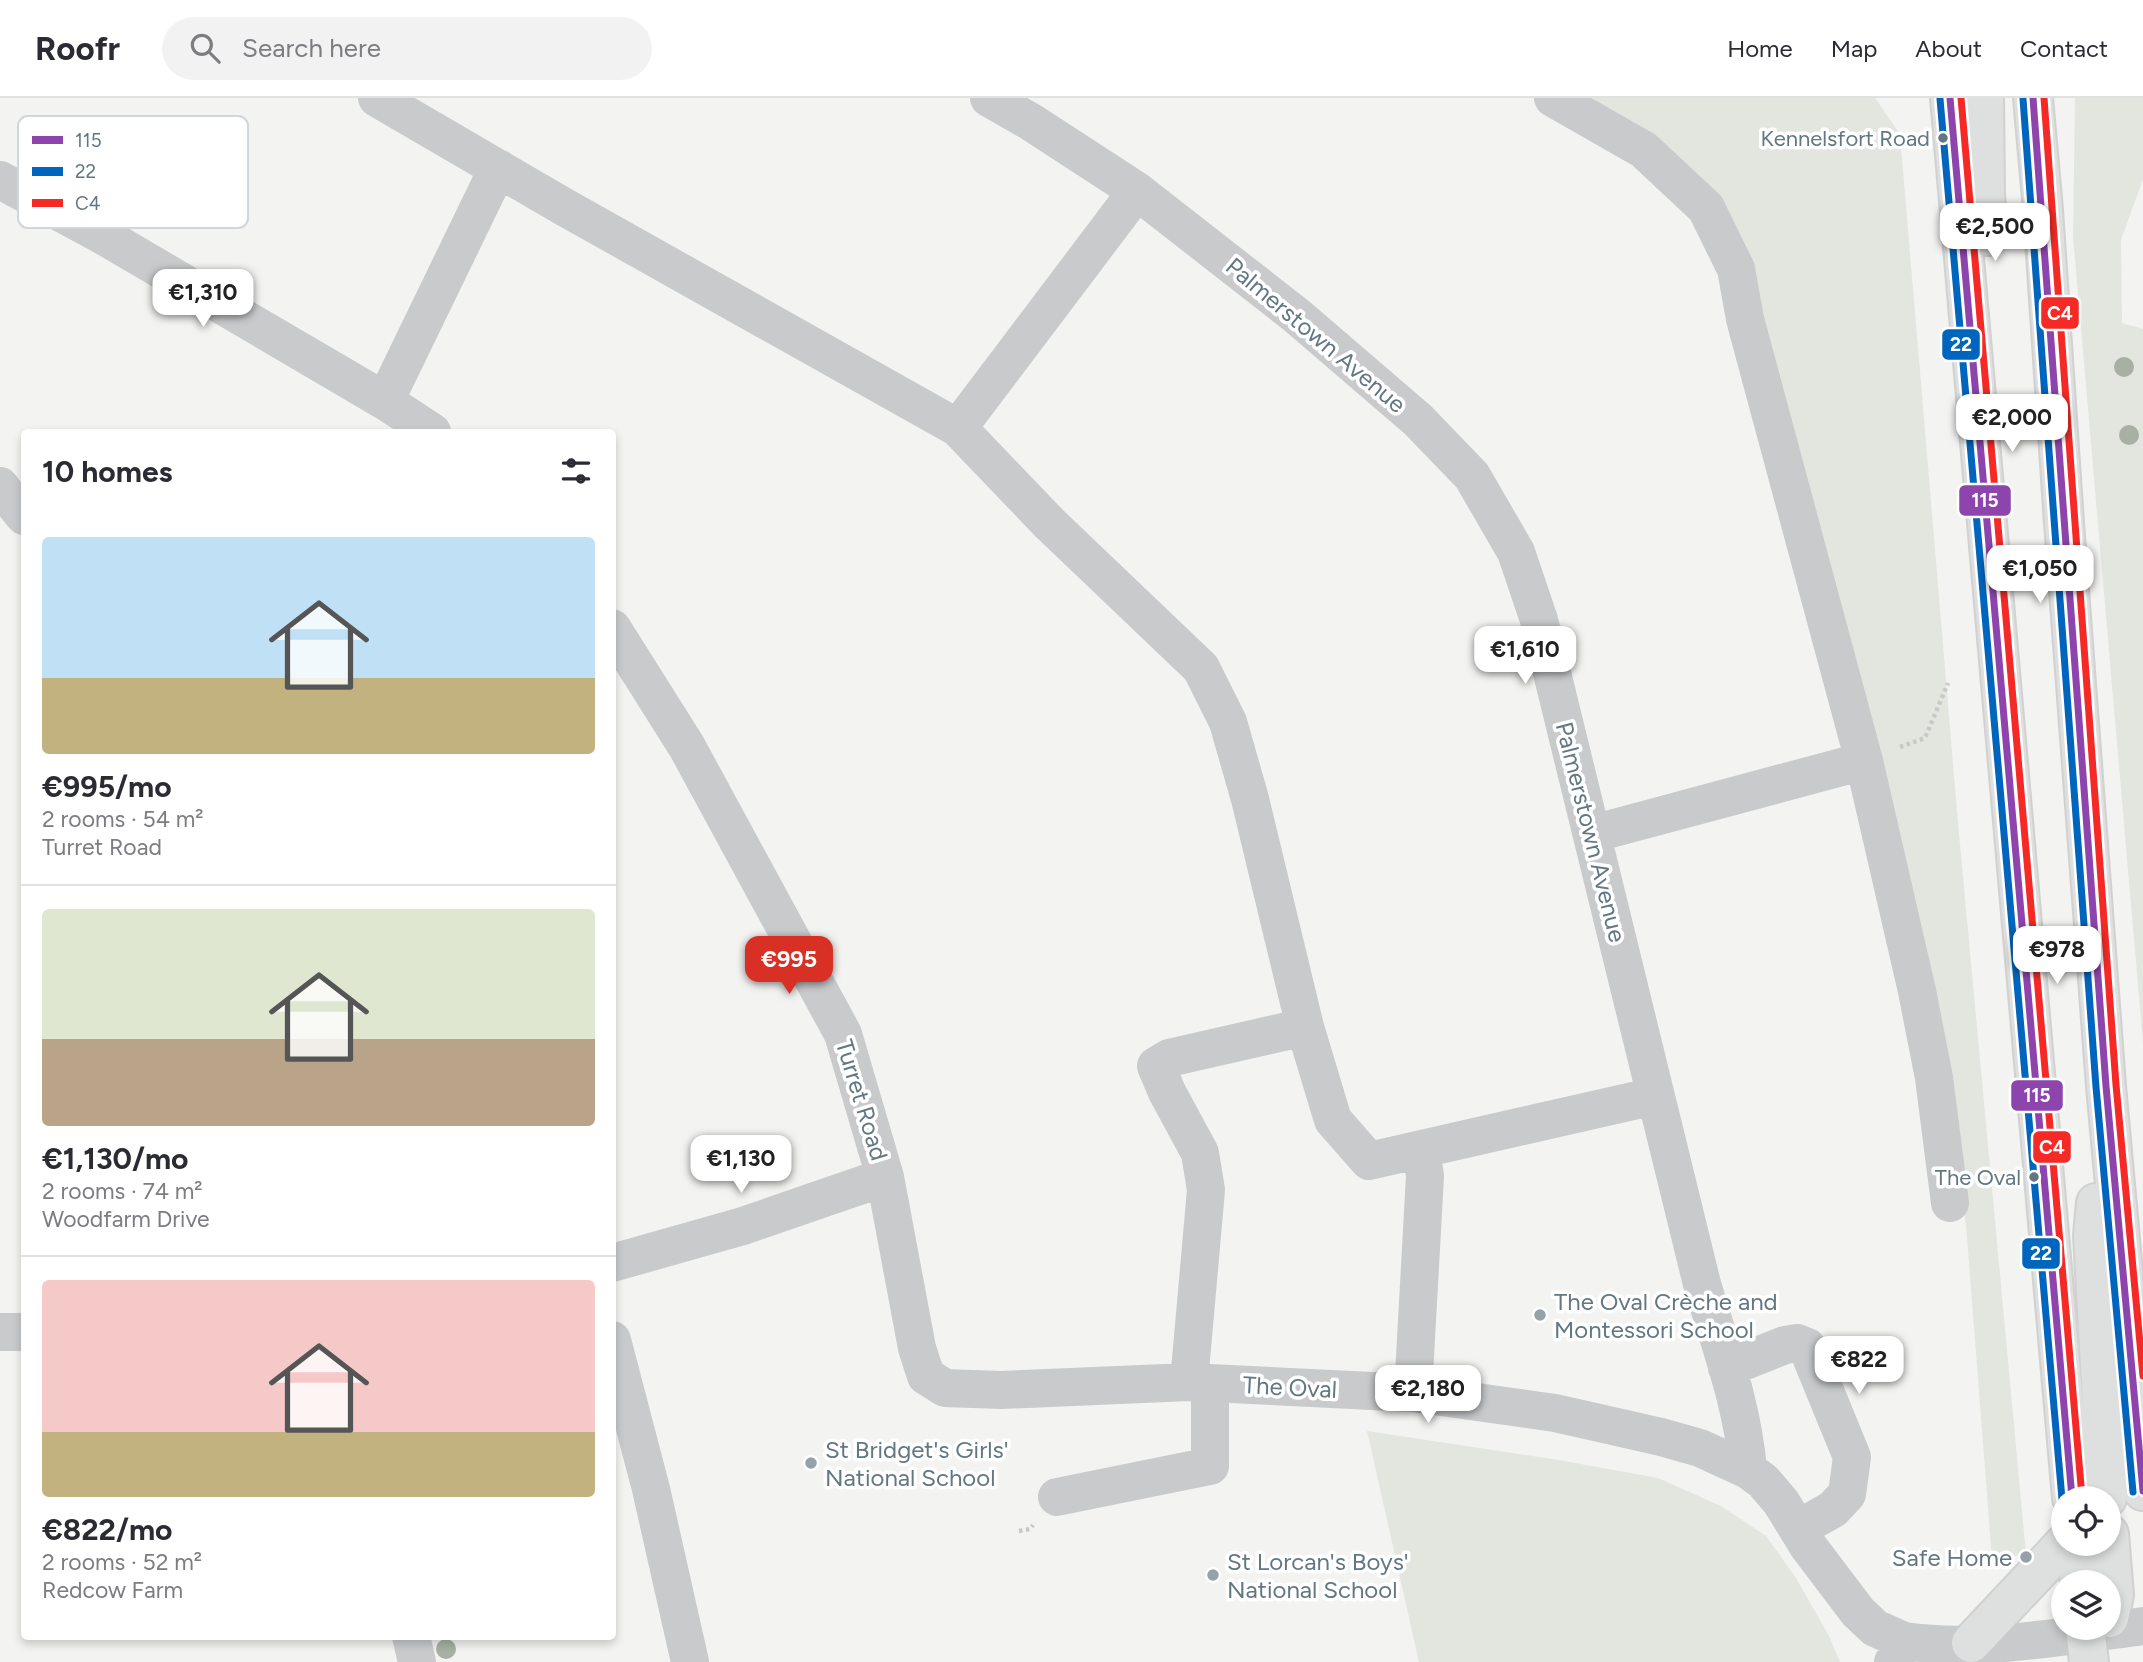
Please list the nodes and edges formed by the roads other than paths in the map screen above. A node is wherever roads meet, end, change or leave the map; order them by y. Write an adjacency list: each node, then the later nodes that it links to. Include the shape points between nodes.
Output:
1 (377, 98): 8 (street)
2 (989, 98): 7 (street, Palmerstown Avenue)
3 (1553, 98): 20 (street, via 1644,150 1688,191 1706,208 1736,269 1745,319)
4 (1950, 98): 16 (main road)
5 (1984, 98): 16 (main road, via 1985,195 1995,317)
6 (2033, 98): 23 (main road)
7 (1038, 110): 11 (street, Palmerstown Avenue)
8 (498, 168): 13 (street); 14 (street)
9 (0, 180): 10 (street)
10 (18, 190)
11 (1137, 191): 14 (street); 21 (street, Palmerstown Avenue, via 1297,316 1418,420 1472,477 1516,552 1539,620)
12 (89, 228): 13 (street)
13 (385, 401): 15 (street)
14 (958, 428): 22 (street, via 1040,514 1201,668 1228,722)
15 (427, 429)
16 (1980, 433): 37 (main road)
17 (0, 486): 18 (street)
18 (21, 512)
19 (616, 634): 26 (street, Turret Road, via 687,747 843,1034)
20 (1864, 761): 21 (street); 27 (street, via 1934,1078)
21 (1592, 834): 24 (street, Palmerstown Avenue)
22 (1305, 1027): 25 (street, via 1333,1120 1369,1161); 34 (street, via 1168,1058 1156,1066 1200,1153 1206,1190)
23 (2106, 1086): 38 (main road, via 2094,1236); 39 (main road)
24 (1655, 1096): 25 (street); 32 (street, Palmerstown Avenue)
25 (1422, 1149): 35 (street, via 1425,1176)
26 (885, 1177): 28 (street, via 743,1226); 33 (street, Turret Road)
27 (1950, 1203)
28 (616, 1263)
29 (0, 1332): 30 (street)
30 (21, 1332)
31 (616, 1355): 50 (street)
32 (1727, 1368): 36 (street, Palmerstown Avenue); 41 (street, via 1785,1345 1807,1347 1852,1457 1847,1494 1833,1509)
33 (926, 1376): 34 (street, The Oval, via 945,1388 1002,1390)
34 (1200, 1383): 35 (street, The Oval); 40 (street, via 1210,1466)
35 (1413, 1393): 36 (street, The Oval, via 1619,1427 1700,1448)
36 (1748, 1470): 41 (street, The Oval, via 1781,1502)
37 (2071, 1486)
38 (2106, 1486)
39 (2143, 1491)
40 (1057, 1497)
41 (1798, 1529): 48 (street, The Oval, via 1858,1612)
42 (2053, 1556): 47 (main road)
43 (2143, 1626): 44 (street, The Oval)
44 (2121, 1630)
45 (2051, 1637): 47 (street, The Oval)
46 (412, 1640): 49 (street)
47 (1971, 1643): 48 (street, The Oval, via 1928,1644)
48 (1899, 1651)
49 (418, 1662)
50 (690, 1662)

